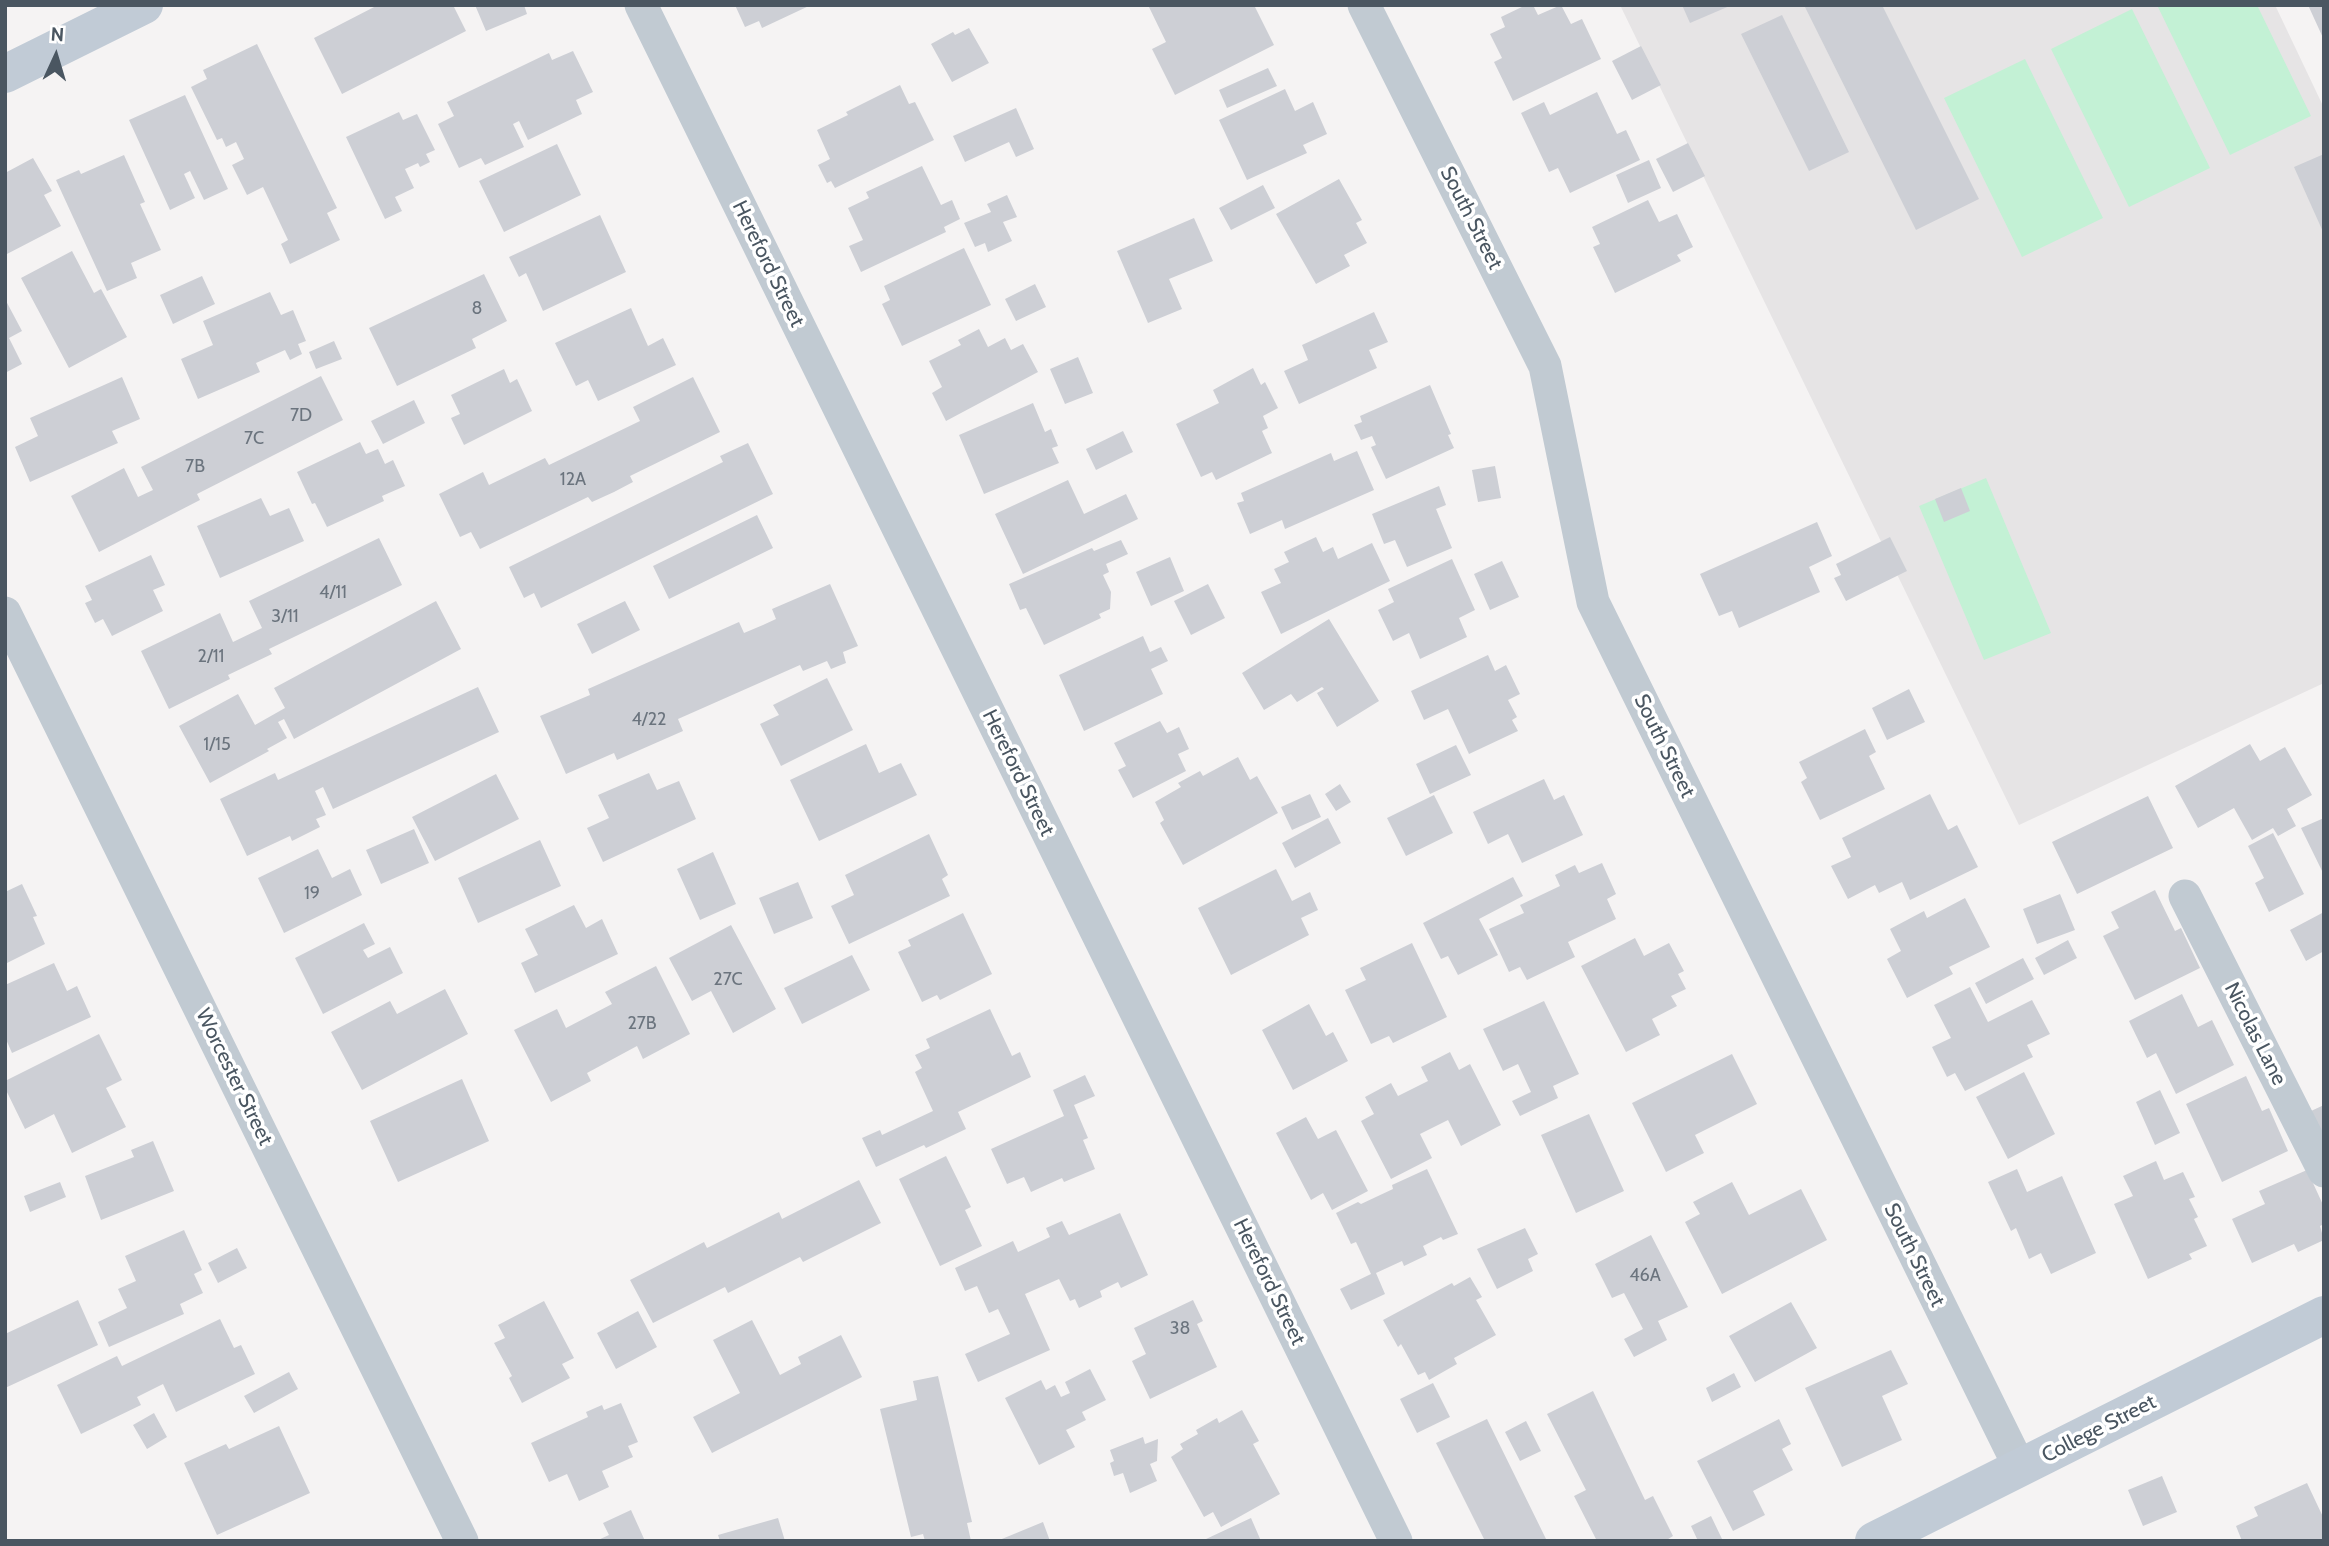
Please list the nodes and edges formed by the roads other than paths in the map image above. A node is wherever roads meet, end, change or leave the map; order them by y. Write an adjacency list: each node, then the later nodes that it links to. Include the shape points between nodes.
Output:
1 (144, 5): 4 (street)
2 (641, 5): 11 (street, Hereford Street)
3 (1364, 5): 9 (street, South Street, via 1545,366 1593,602)
4 (5, 74)
5 (5, 613): 10 (street, Worcester Street)
6 (2185, 896): 7 (street, Nicolas Lane)
7 (2324, 1171)
8 (2324, 1315): 9 (street, College Street)
9 (2020, 1468): 12 (street, College Street)
10 (462, 1541)
11 (1396, 1541)
12 (1874, 1541)

